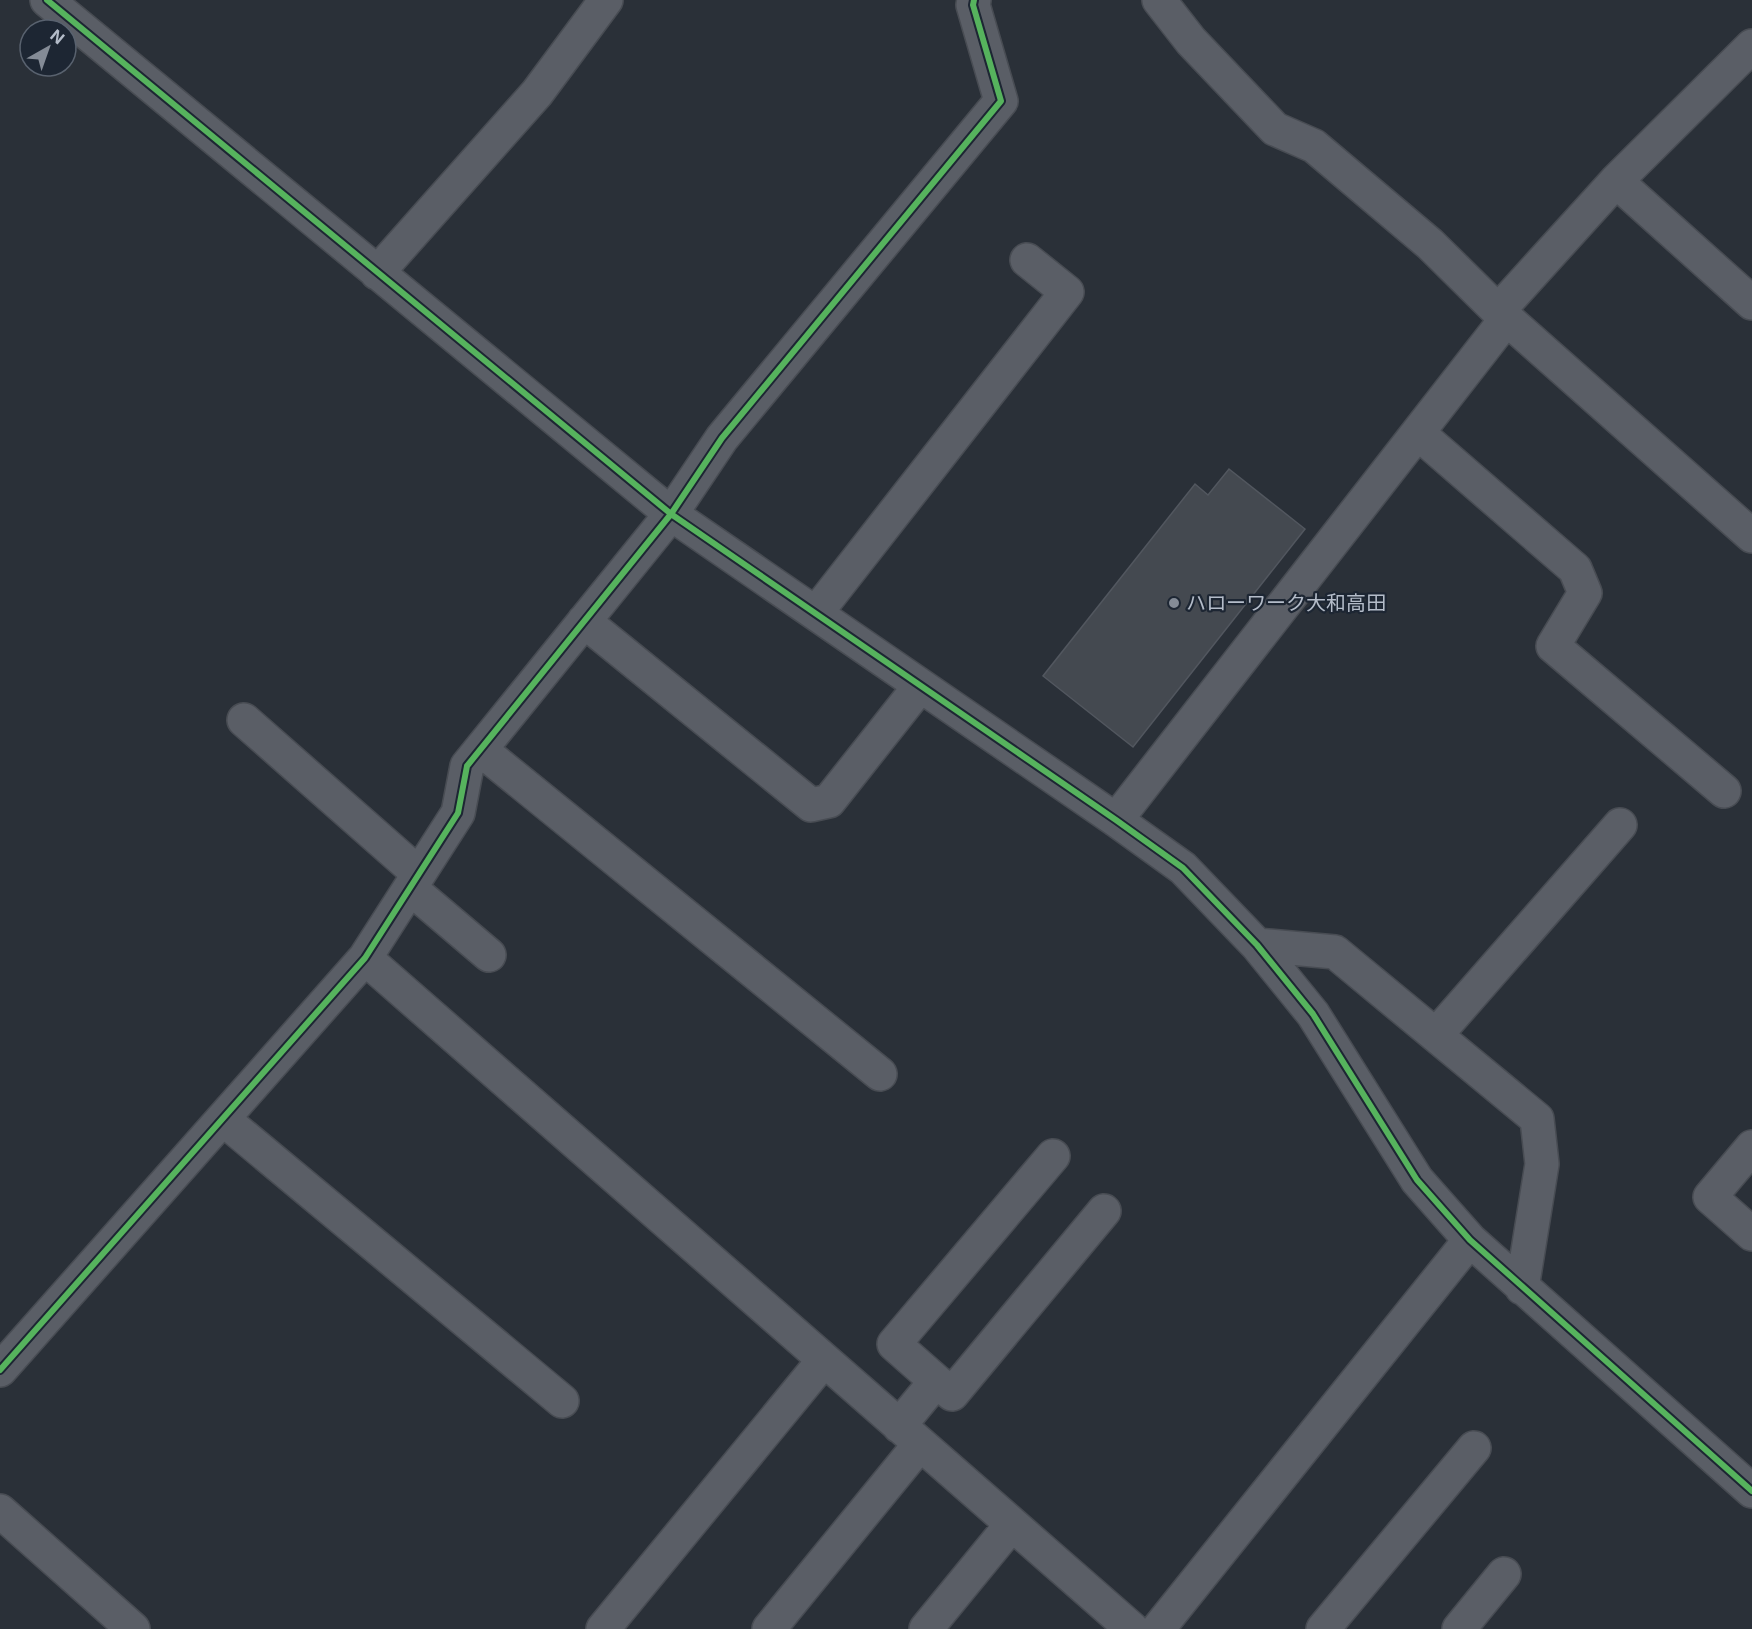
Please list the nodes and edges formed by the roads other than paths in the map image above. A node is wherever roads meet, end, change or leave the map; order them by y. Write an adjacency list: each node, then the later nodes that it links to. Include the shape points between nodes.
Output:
1 (47, 0): 8 (street)
2 (606, 0): 8 (street, via 537,93)
3 (974, 0): 12 (street, via 1001,101 722,438)
4 (1159, 0): 10 (street, via 1191,41 1275,129 1314,146 1430,244)
5 (1752, 46): 6 (street)
6 (1616, 181): 9 (street); 10 (street)
7 (1027, 260): 14 (street, via 1067,292)
8 (377, 273): 12 (street)
9 (1752, 303)
10 (1503, 315): 11 (street); 13 (street)
11 (1418, 433): 19 (street, via 1575,569 1585,593 1553,646); 20 (street)
12 (671, 514): 14 (street); 15 (street)
13 (1752, 536)
14 (816, 613): 16 (street)
15 (584, 621): 16 (street, via 811,805 829,801); 18 (street)
16 (920, 686): 20 (street)
17 (244, 720): 22 (street)
18 (480, 750): 22 (street, via 467,766 458,813); 27 (street)
19 (1724, 790)
20 (1116, 820): 23 (street, via 1183,868)
21 (1620, 825): 26 (street)
22 (414, 881): 24 (street); 25 (street)
23 (1257, 945): 26 (street, via 1335,952); 33 (street, via 1313,1014 1417,1180)
24 (489, 955)
25 (365, 958): 28 (street); 35 (street)
26 (1436, 1035): 34 (street, via 1537,1119 1542,1164)
27 (880, 1074)
28 (223, 1119): 36 (street); 38 (street)
29 (1752, 1147): 32 (street, via 1710,1197)
30 (1053, 1156): 37 (street, via 894,1344)
31 (1104, 1211): 37 (street, via 952,1394)
32 (1752, 1233)
33 (1470, 1240): 34 (street); 50 (street)
34 (1522, 1287): 41 (street)
35 (824, 1360): 39 (street); 46 (street)
36 (0, 1370)
37 (936, 1381): 39 (street)
38 (562, 1401)
39 (909, 1435): 43 (street); 47 (street)
40 (1474, 1448): 51 (street)
41 (1752, 1491)
42 (0, 1511): 45 (street)
43 (1012, 1524): 48 (street); 49 (street)
44 (1504, 1574): 52 (street)
45 (133, 1629)
46 (603, 1629)
47 (769, 1629)
48 (926, 1629)
49 (1132, 1629)
50 (1158, 1629)
51 (1323, 1629)
52 (1459, 1629)

